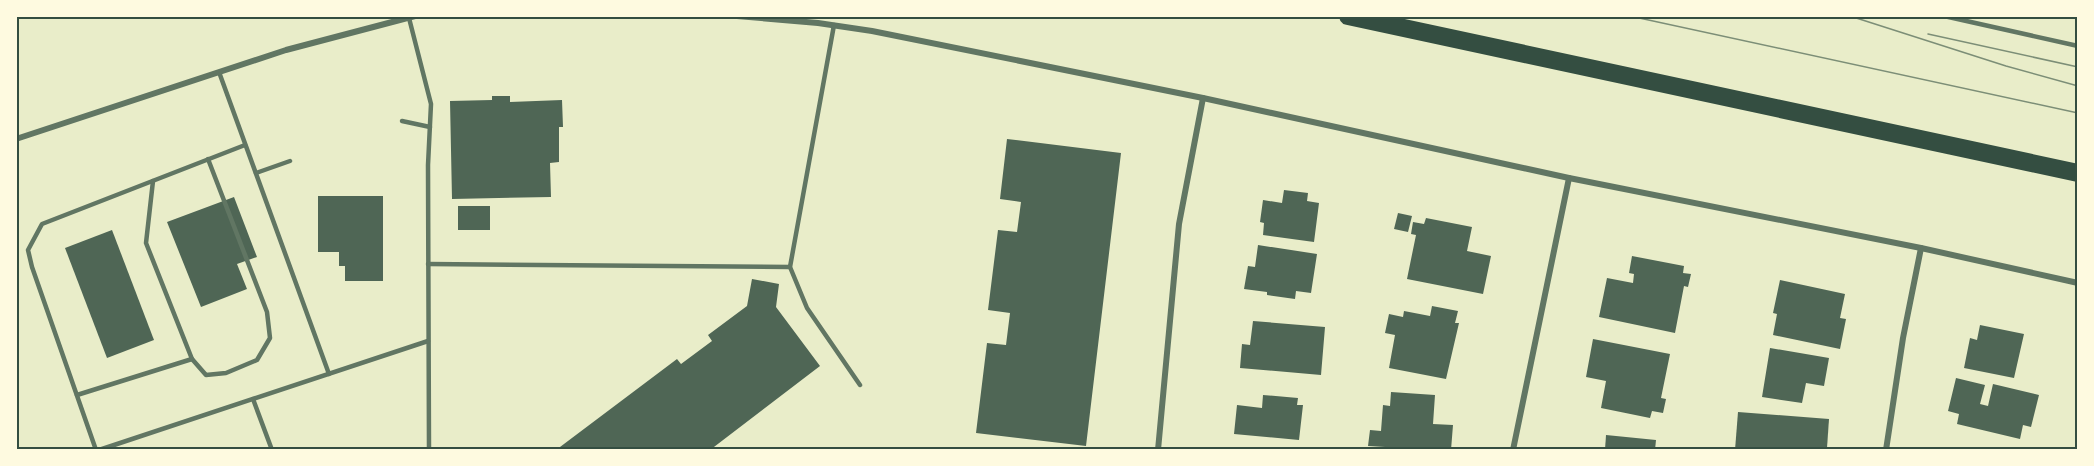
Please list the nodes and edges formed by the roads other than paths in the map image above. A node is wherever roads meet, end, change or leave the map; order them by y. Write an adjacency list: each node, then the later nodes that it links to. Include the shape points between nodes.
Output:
1 (737, 16): 5 (street)
2 (1348, 16): 16 (highway)
3 (1944, 16): 6 (lane)
4 (412, 17): 7 (street); 10 (lane, via 431,104)
5 (834, 25): 8 (street); 21 (lane)
6 (2078, 46)
7 (219, 72): 11 (street); 12 (lane)
8 (1203, 98): 17 (street); 32 (street, via 1179,224)
9 (402, 121): 10 (lane)
10 (430, 127): 20 (lane)
11 (16, 139)
12 (245, 145): 13 (lane); 15 (lane)
13 (208, 159): 18 (lane); 24 (lane, via 267,312 270,338 257,360 226,373 206,375)
14 (290, 161): 15 (lane)
15 (256, 173): 25 (lane)
16 (2078, 173)
17 (1569, 178): 19 (street); 33 (street)
18 (153, 181): 24 (lane, via 146,243); 27 (lane, via 42,224 28,250)
19 (1921, 248): 22 (street); 34 (street)
20 (428, 264): 21 (lane); 23 (lane)
21 (790, 267): 26 (lane, via 807,308)
22 (2078, 283)
23 (429, 341): 25 (lane); 31 (lane)
24 (192, 359): 27 (lane)
25 (329, 374): 28 (lane)
26 (860, 385)
27 (77, 395): 29 (lane)
28 (253, 399): 29 (lane); 30 (lane)
29 (98, 450)
30 (272, 450)
31 (429, 450)
32 (1158, 450)
33 (1513, 450)
34 (1886, 450)

